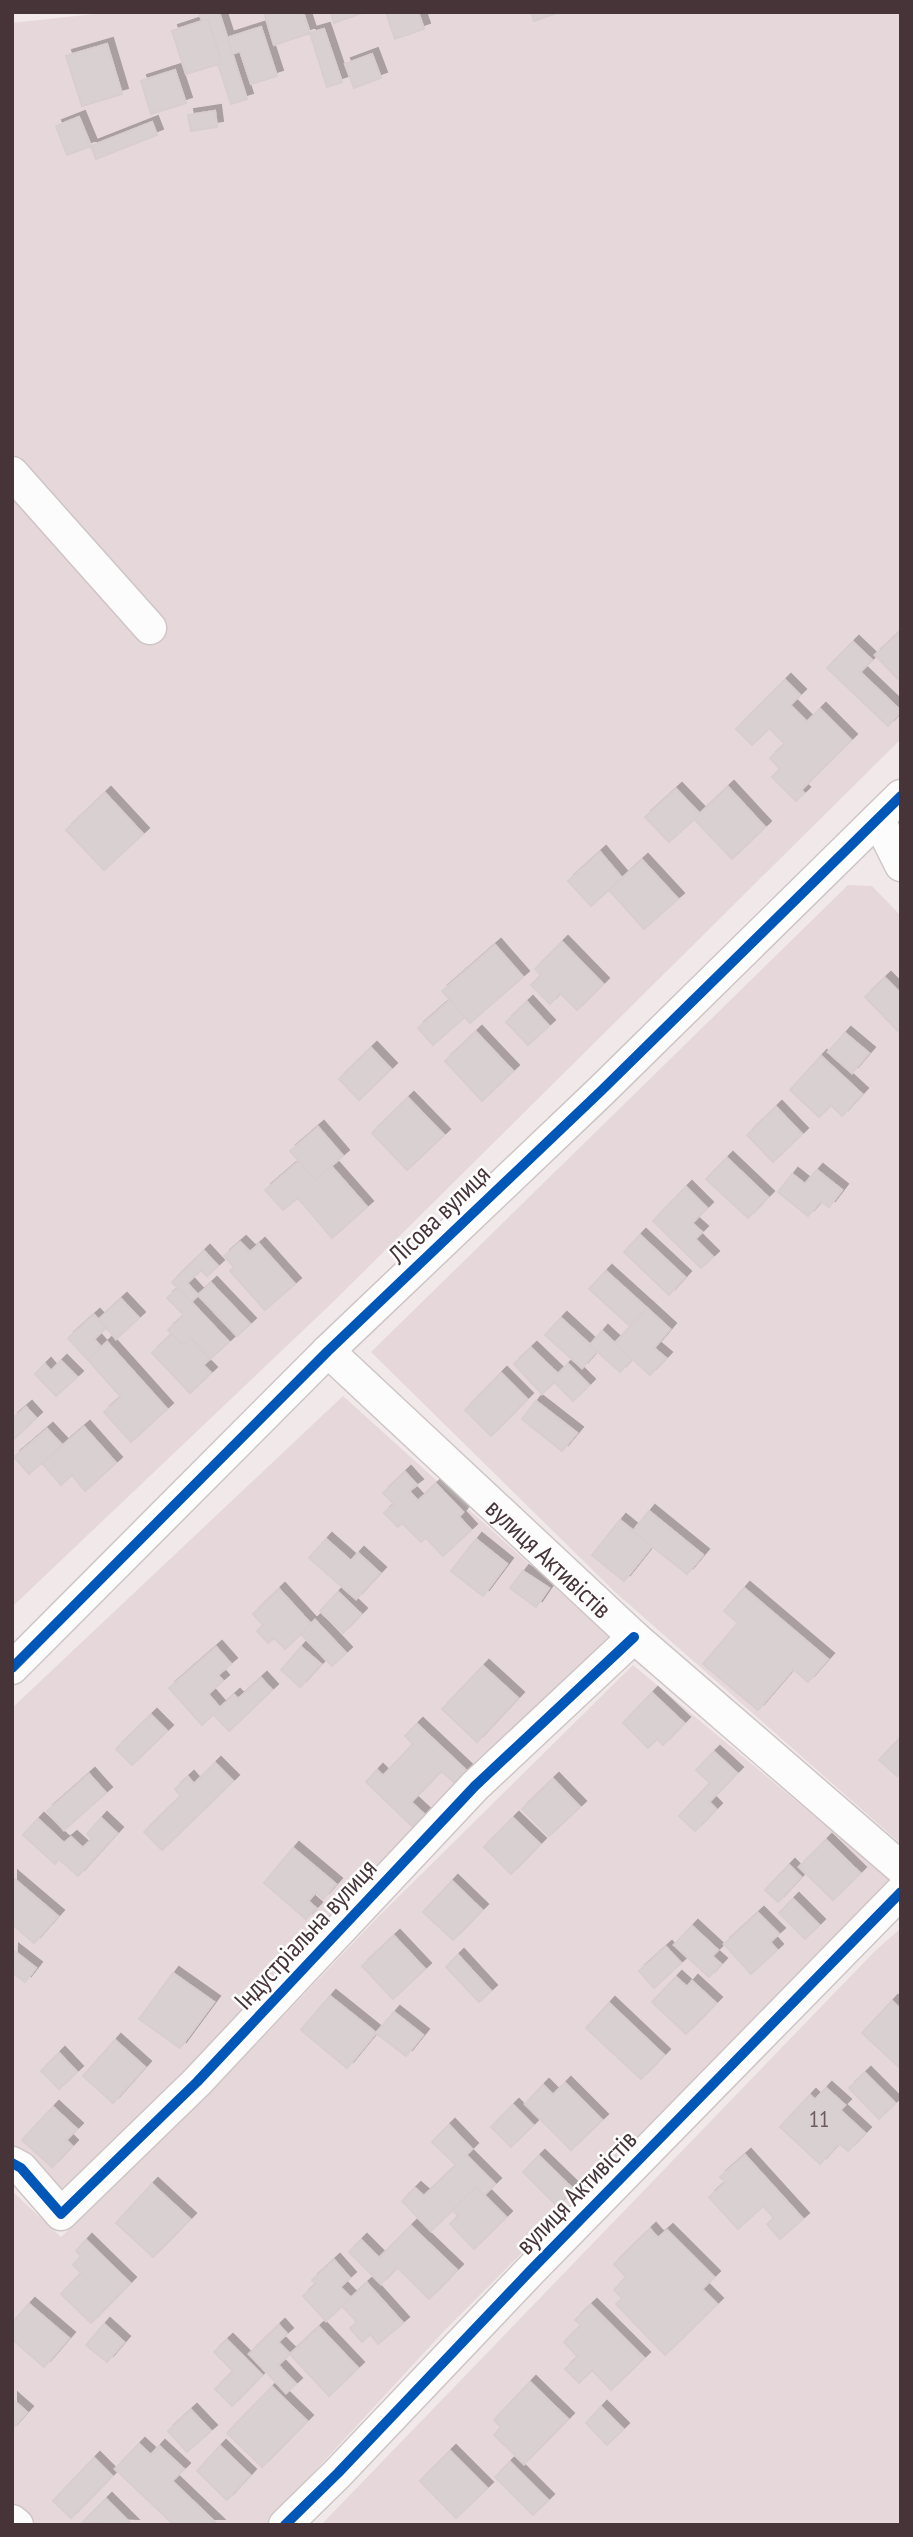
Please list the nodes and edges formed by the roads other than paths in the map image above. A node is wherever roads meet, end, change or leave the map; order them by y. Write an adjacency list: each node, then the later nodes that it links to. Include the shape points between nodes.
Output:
1 (12, 473): 2 (street)
2 (150, 628)
3 (901, 796): 4 (street, Лісова вулиця)
4 (878, 819): 5 (street); 6 (street, Лісова вулиця)
5 (901, 865)
6 (328, 1350): 7 (street, вулиця Активістів); 8 (street, Лісова вулиця)
7 (634, 1637): 9 (street, вулиця Активістів); 11 (street, Індустріальна вулиця, via 475,1786 197,2082 61,2214)
8 (12, 1668)
9 (901, 1868)
10 (901, 1892): 14 (street, вулиця Активістів)
11 (12, 2163)
12 (12, 2521): 13 (street)
13 (17, 2525)
14 (285, 2525)

